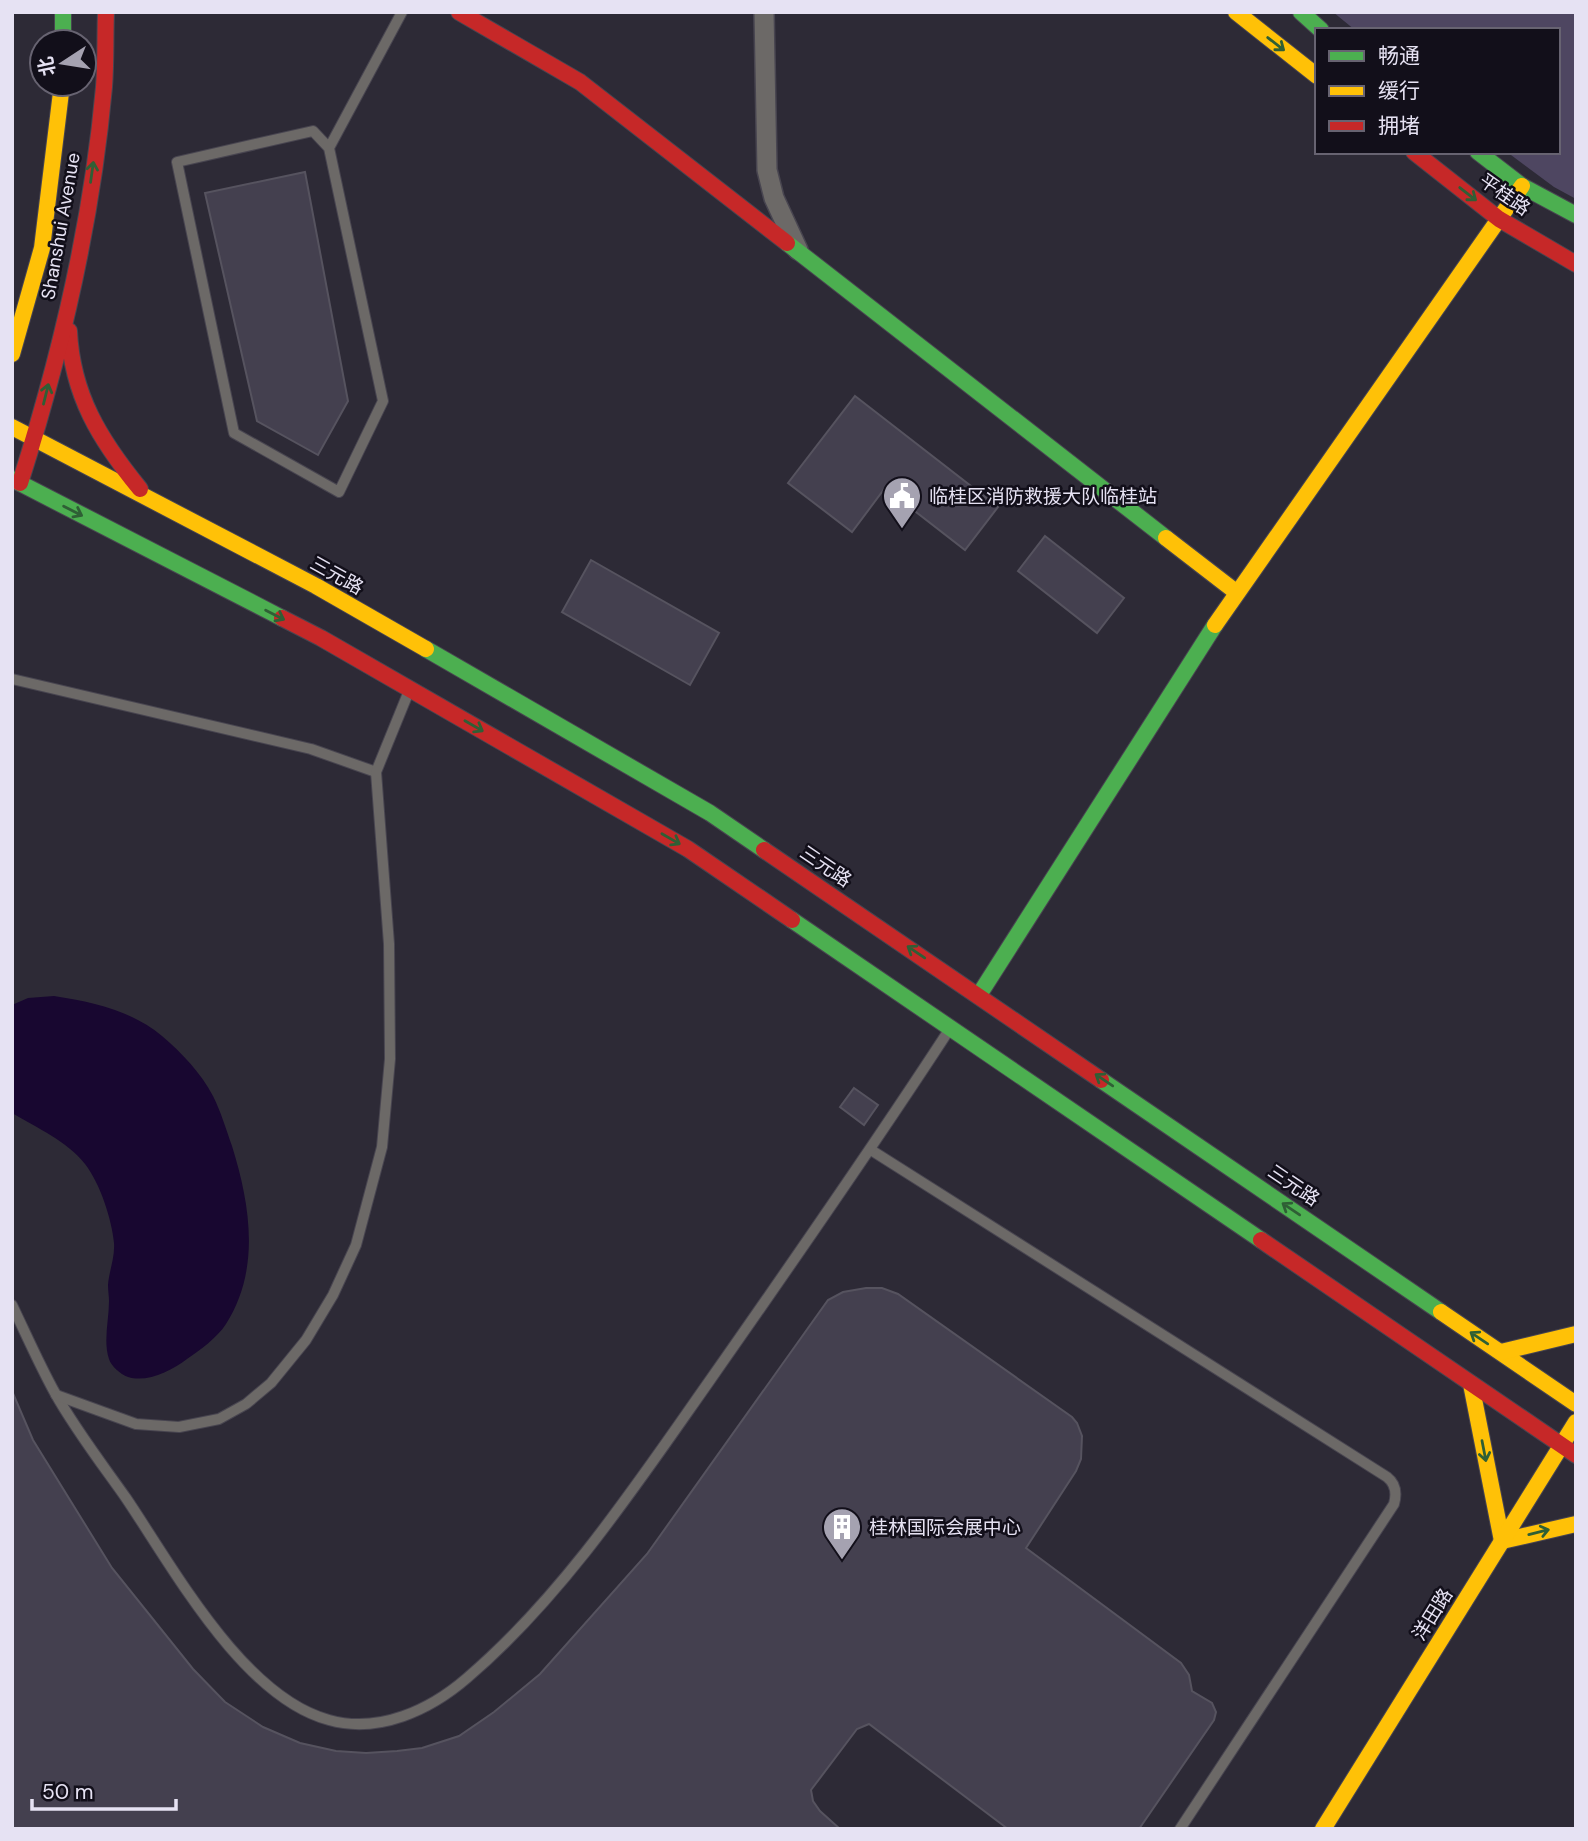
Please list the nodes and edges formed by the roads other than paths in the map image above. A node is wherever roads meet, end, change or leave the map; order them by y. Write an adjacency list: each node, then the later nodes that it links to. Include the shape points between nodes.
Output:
1 (106, 12): 20 (main road, Shanshui Avenue, one-way to 1, via 104,86)
2 (402, 12): 10 (lane)
3 (459, 12): 17 (main road, via 580,82)
4 (764, 12): 17 (street, via 767,170 774,198)
5 (1236, 12): 8 (main road, one-way to 8)
6 (1301, 12): 7 (main road)
7 (1319, 28)
8 (1315, 74)
9 (60, 98): 16 (main road, Shanshui Avenue)
10 (329, 148): 10 (lane, via 313,131 177,162 234,432 339,492 383,401)
11 (1417, 154): 15 (main road, 平桂路, one-way to 15)
12 (1481, 154): 13 (main road, 平桂路)
13 (1522, 186): 14 (main road, 平桂路); 15 (main road)
14 (1576, 215)
15 (1499, 219): 18 (main road, 平桂路); 26 (main road)
16 (42, 248): 19 (main road); 21 (main road, Shanshui Avenue)
17 (799, 251): 26 (main road)
18 (1576, 264)
19 (19, 274)
20 (69, 301): 23 (main road, Shanshui Avenue, one-way to 20); 25 (main road, via 74,378 115,460)
21 (12, 354)
22 (12, 427): 23 (main road, 三元路)
23 (34, 439): 24 (main road, Shanshui Avenue); 25 (main road, 三元路)
24 (16, 482): 28 (main road, one-way to 28, via 321,638)
25 (150, 499): 30 (main road, 三元路, one-way to 25, via 710,813 316,586)
26 (1236, 592): 30 (main road)
27 (12, 679): 29 (lane, via 311,749)
28 (410, 689): 29 (lane); 31 (main road, one-way to 31, via 688,849)
29 (376, 772): 37 (lane, via 389,944 388,1087 382,1147 369,1203 333,1295 306,1340 271,1383 219,1419 179,1427 136,1424)
30 (979, 995): 35 (main road, 三元路, one-way to 30)
31 (951, 1027): 32 (lane); 36 (main road)
32 (871, 1150): 37 (lane, via 626,1500 533,1614 467,1679 415,1711 387,1721 329,1720 286,1701 261,1681 208,1620); 44 (lane, via 1395,1486 1394,1504)
33 (12, 1305): 37 (lane)
34 (1576, 1334): 35 (main road)
35 (1500, 1352): 38 (main road, 三元路)
36 (1471, 1384): 40 (main road); 43 (main road, one-way to 43)
37 (55, 1394)
38 (1576, 1404)
39 (1576, 1422): 40 (main road, 洋田路)
40 (1561, 1446): 41 (main road); 43 (main road, 洋田路)
41 (1576, 1455)
42 (1576, 1524): 43 (main road, one-way to 42)
43 (1502, 1541): 45 (main road, 洋田路)
44 (1180, 1829)
45 (1323, 1829)

